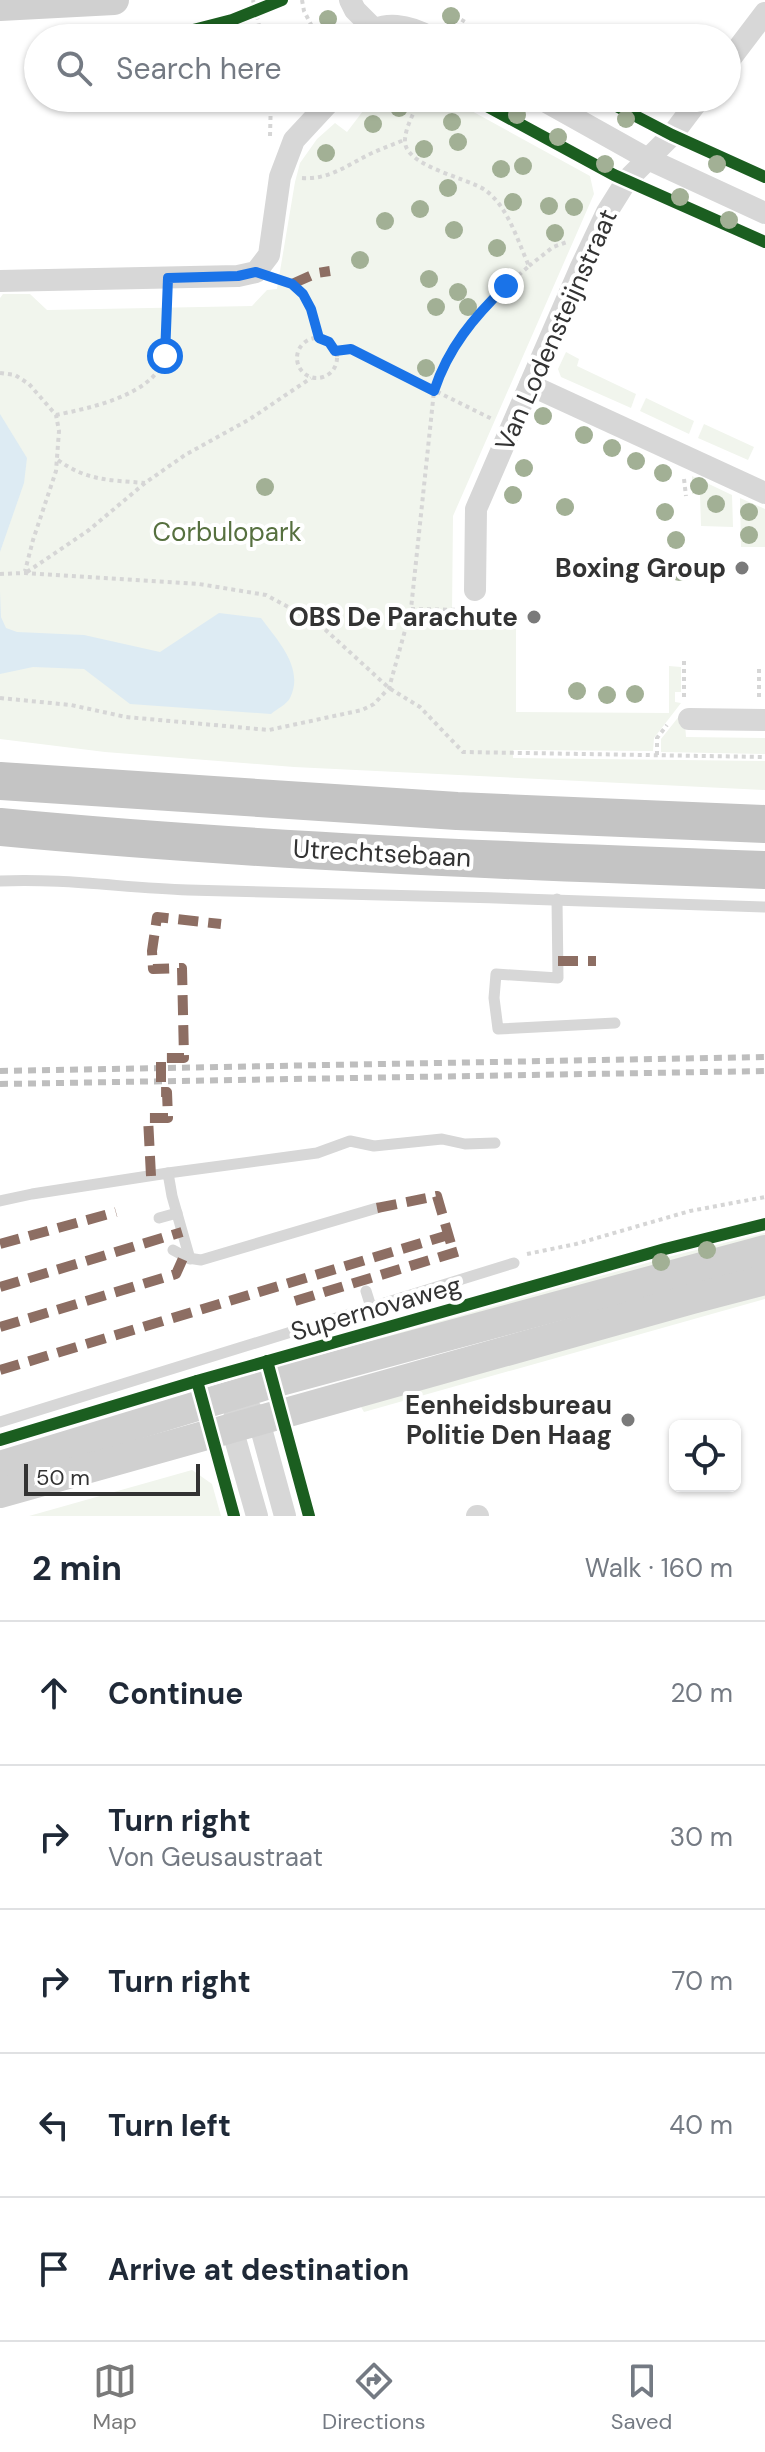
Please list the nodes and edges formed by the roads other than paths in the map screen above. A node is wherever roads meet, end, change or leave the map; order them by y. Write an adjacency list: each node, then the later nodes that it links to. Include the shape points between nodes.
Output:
1 (114, 0): 4 (main road)
2 (350, 0): 6 (street)
3 (368, 0): 7 (street)
4 (0, 6)
5 (765, 13): 8 (street)
6 (363, 24)
7 (368, 24)
8 (741, 45)
9 (320, 112): 14 (street, via 294,140 280,177 269,255 256,272)
10 (564, 112): 12 (street)
11 (689, 112): 12 (street, Van Lodensteijnstraat)
12 (648, 159): 13 (street); 15 (street, Van Lodensteijnstraat, via 607,212)
13 (765, 213)
14 (0, 281)
15 (530, 385): 16 (street); 17 (street, Van Lodensteijnstraat, via 476,509)
16 (765, 493)
17 (475, 590)
18 (687, 712): 19 (street)
19 (762, 720)
20 (0, 781): 21 (highway, Utrechtsebaan, via 428,810)
21 (765, 824)
22 (0, 827): 23 (highway, Utrechtsebaan, via 412,855)
23 (765, 870)
24 (0, 881): 25 (lane)
25 (557, 899): 26 (lane); 27 (lane, via 558,978 496,974 498,1029)
26 (765, 907)
27 (615, 1023)
28 (495, 1143): 29 (lane, via 442,1139 374,1146 350,1141 317,1153)
29 (168, 1173): 30 (lane); 32 (lane)
30 (0, 1201)
31 (377, 1208): 36 (lane)
32 (177, 1213): 33 (lane); 36 (lane)
33 (159, 1218)
34 (173, 1250): 36 (lane)
35 (765, 1250): 41 (main road, Supernovaweg)
36 (190, 1259)
37 (514, 1263): 40 (lane)
38 (765, 1280): 43 (main road)
39 (366, 1291): 40 (lane)
40 (371, 1307): 42 (lane)
41 (238, 1393): 43 (street); 44 (main road, Supernovaweg)
42 (0, 1422)
43 (246, 1424): 45 (main road); 46 (street); 47 (street)
44 (0, 1466)
45 (0, 1493)
46 (257, 1516)
47 (285, 1516)

